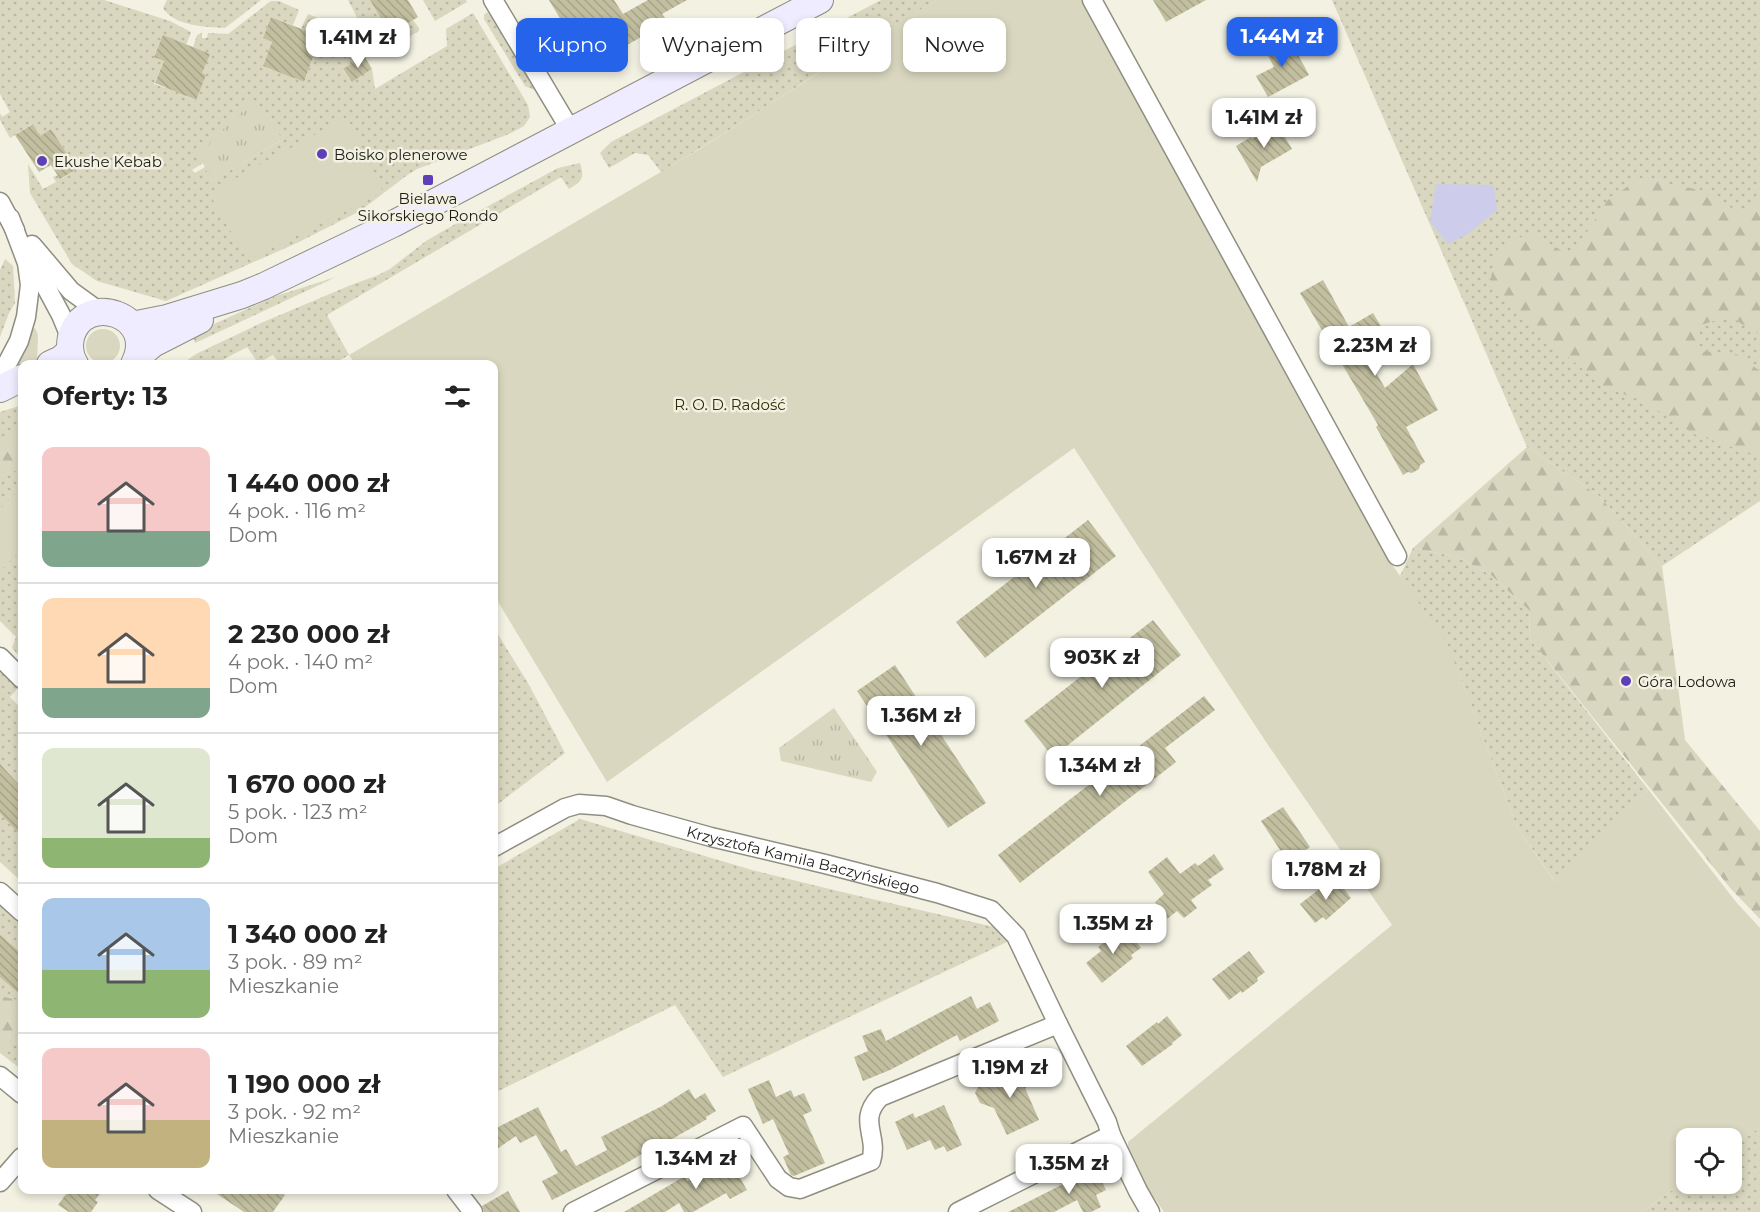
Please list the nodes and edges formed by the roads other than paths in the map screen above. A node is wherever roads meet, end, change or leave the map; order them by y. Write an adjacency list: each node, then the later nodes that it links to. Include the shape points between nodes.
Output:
1 (493, 0): 4 (street)
2 (820, 0): 4 (main road)
3 (1092, 0): 18 (street)
4 (572, 132): 7 (main road, via 393,224)
5 (0, 202): 6 (street)
6 (10, 219): 8 (street, via 71,291); 10 (street, via 61,315); 13 (street, via 27,263 30,285 19,341)
7 (242, 295): 9 (main road); 12 (main road, via 153,344)
8 (100, 312): 9 (main road, via 114,313); 10 (main road, via 81,321)
9 (132, 325): 11 (main road, via 140,344)
10 (66, 355)
11 (136, 360)
12 (137, 360)
13 (0, 377)
14 (18, 380): 15 (main road)
15 (0, 389)
16 (18, 395): 17 (main road)
17 (0, 400)
18 (1397, 556)
19 (0, 657): 20 (street)
20 (18, 675)
21 (498, 845): 24 (street, Krzysztofa Kamila Baczyńskiego, via 565,808 579,804 606,806 991,910 1016,936)
22 (0, 892): 23 (street)
23 (18, 908)
24 (1058, 1024): 27 (street, Krzysztofa Kamila Baczyńskiego); 34 (street, via 880,1097 868,1116 874,1152 871,1161 800,1189 778,1179 743,1126)
25 (0, 1076): 26 (street)
26 (18, 1091)
27 (1111, 1135): 35 (street); 36 (street, Krzysztofa Kamila Baczyńskiego)
28 (18, 1162): 29 (street)
29 (0, 1182)
30 (164, 1194): 32 (street)
31 (459, 1194): 33 (street)
32 (192, 1212)
33 (473, 1212)
34 (573, 1212)
35 (958, 1212)
36 (1150, 1212)

